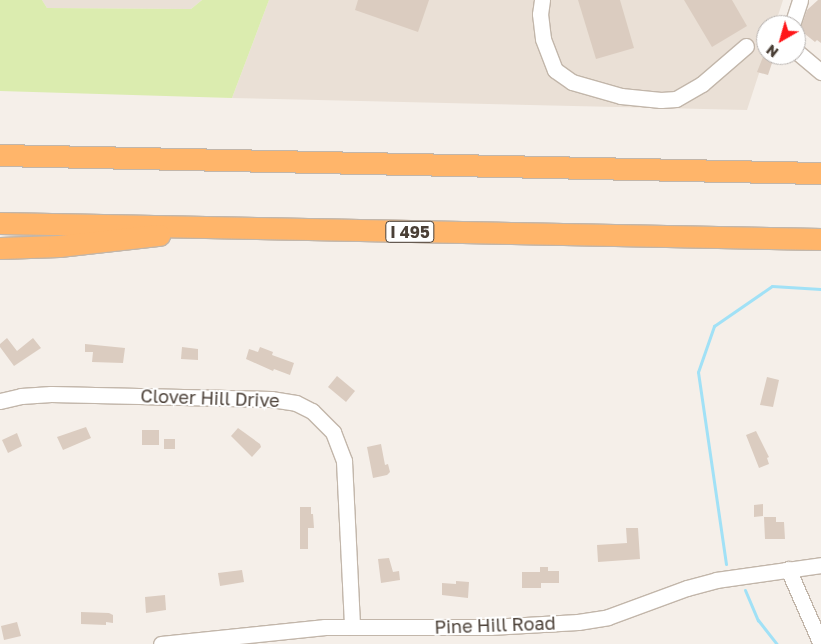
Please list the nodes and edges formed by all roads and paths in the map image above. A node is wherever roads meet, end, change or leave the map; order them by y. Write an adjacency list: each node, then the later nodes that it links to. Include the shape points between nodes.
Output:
1 (542, 0): 4 (street, via 543,39 555,70 572,82 621,96 676,99 702,84)
2 (800, 0): 3 (street)
3 (795, 15)
4 (746, 46)
5 (806, 59): 6 (street)
6 (821, 72)
7 (0, 145): 9 (highway)
8 (0, 155): 9 (highway)
9 (156, 158): 10 (highway)
10 (821, 173)
11 (0, 223): 12 (highway, I 495)
12 (217, 226): 13 (highway, I 495); 14 (highway, via 135,239)
13 (821, 239)
14 (0, 248)
15 (0, 402): 18 (street, Clover Hill Drive, via 46,394 271,399 296,403 312,411 333,432 344,461)
16 (821, 565): 17 (street, Pine Hill Road)
17 (788, 569): 18 (street, Pine Hill Road, via 701,583 608,617 578,622 490,627); 20 (street)
18 (352, 627): 19 (street, Pine Hill Road)
19 (161, 644)
20 (821, 644)

